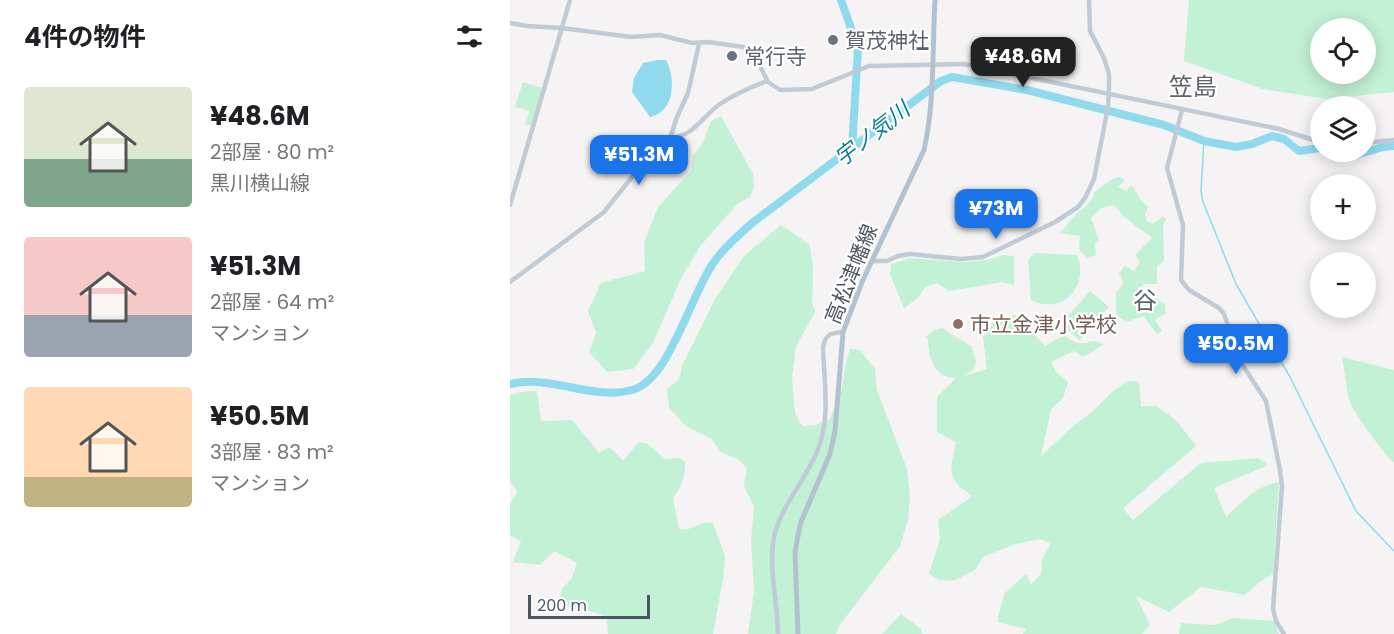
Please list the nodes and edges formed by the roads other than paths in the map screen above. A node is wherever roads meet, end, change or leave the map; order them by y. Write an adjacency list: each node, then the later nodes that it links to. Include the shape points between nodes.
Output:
1 (570, 0): 5 (street)
2 (935, 0): 7 (main road, 高松津幡線)
3 (1089, 0): 9 (street, via 1090,31 1109,74)
4 (510, 23): 5 (street)
5 (562, 28): 6 (street, via 631,37 667,35); 15 (street)
6 (699, 44): 8 (street, via 708,42 749,50 759,60); 11 (street, via 692,81)
7 (932, 63): 8 (street, via 878,65 802,91 780,90); 9 (street, via 964,64); 16 (main road, 高松津幡線, via 924,150)
8 (767, 81): 11 (street, via 722,103 683,136)
9 (1109, 94): 10 (street); 16 (street, via 1094,179 1078,207 983,257 910,254)
10 (1182, 110): 12 (street); 21 (street, via 1167,168 1183,225 1181,280 1224,314 1242,364 1266,401 1282,486 1273,609)
11 (670, 138): 17 (street, via 604,212)
12 (1310, 139)
13 (1394, 140): 14 (street)
14 (1376, 142)
15 (510, 205)
16 (872, 261): 18 (main road, 高松津幡線)
17 (510, 282)
18 (843, 332): 19 (street, via 828,334 825,340 826,408 820,443 774,535); 20 (main road, 高松津幡線, via 831,454 801,522 796,544)
19 (778, 634)
20 (798, 634)
21 (1284, 634)

